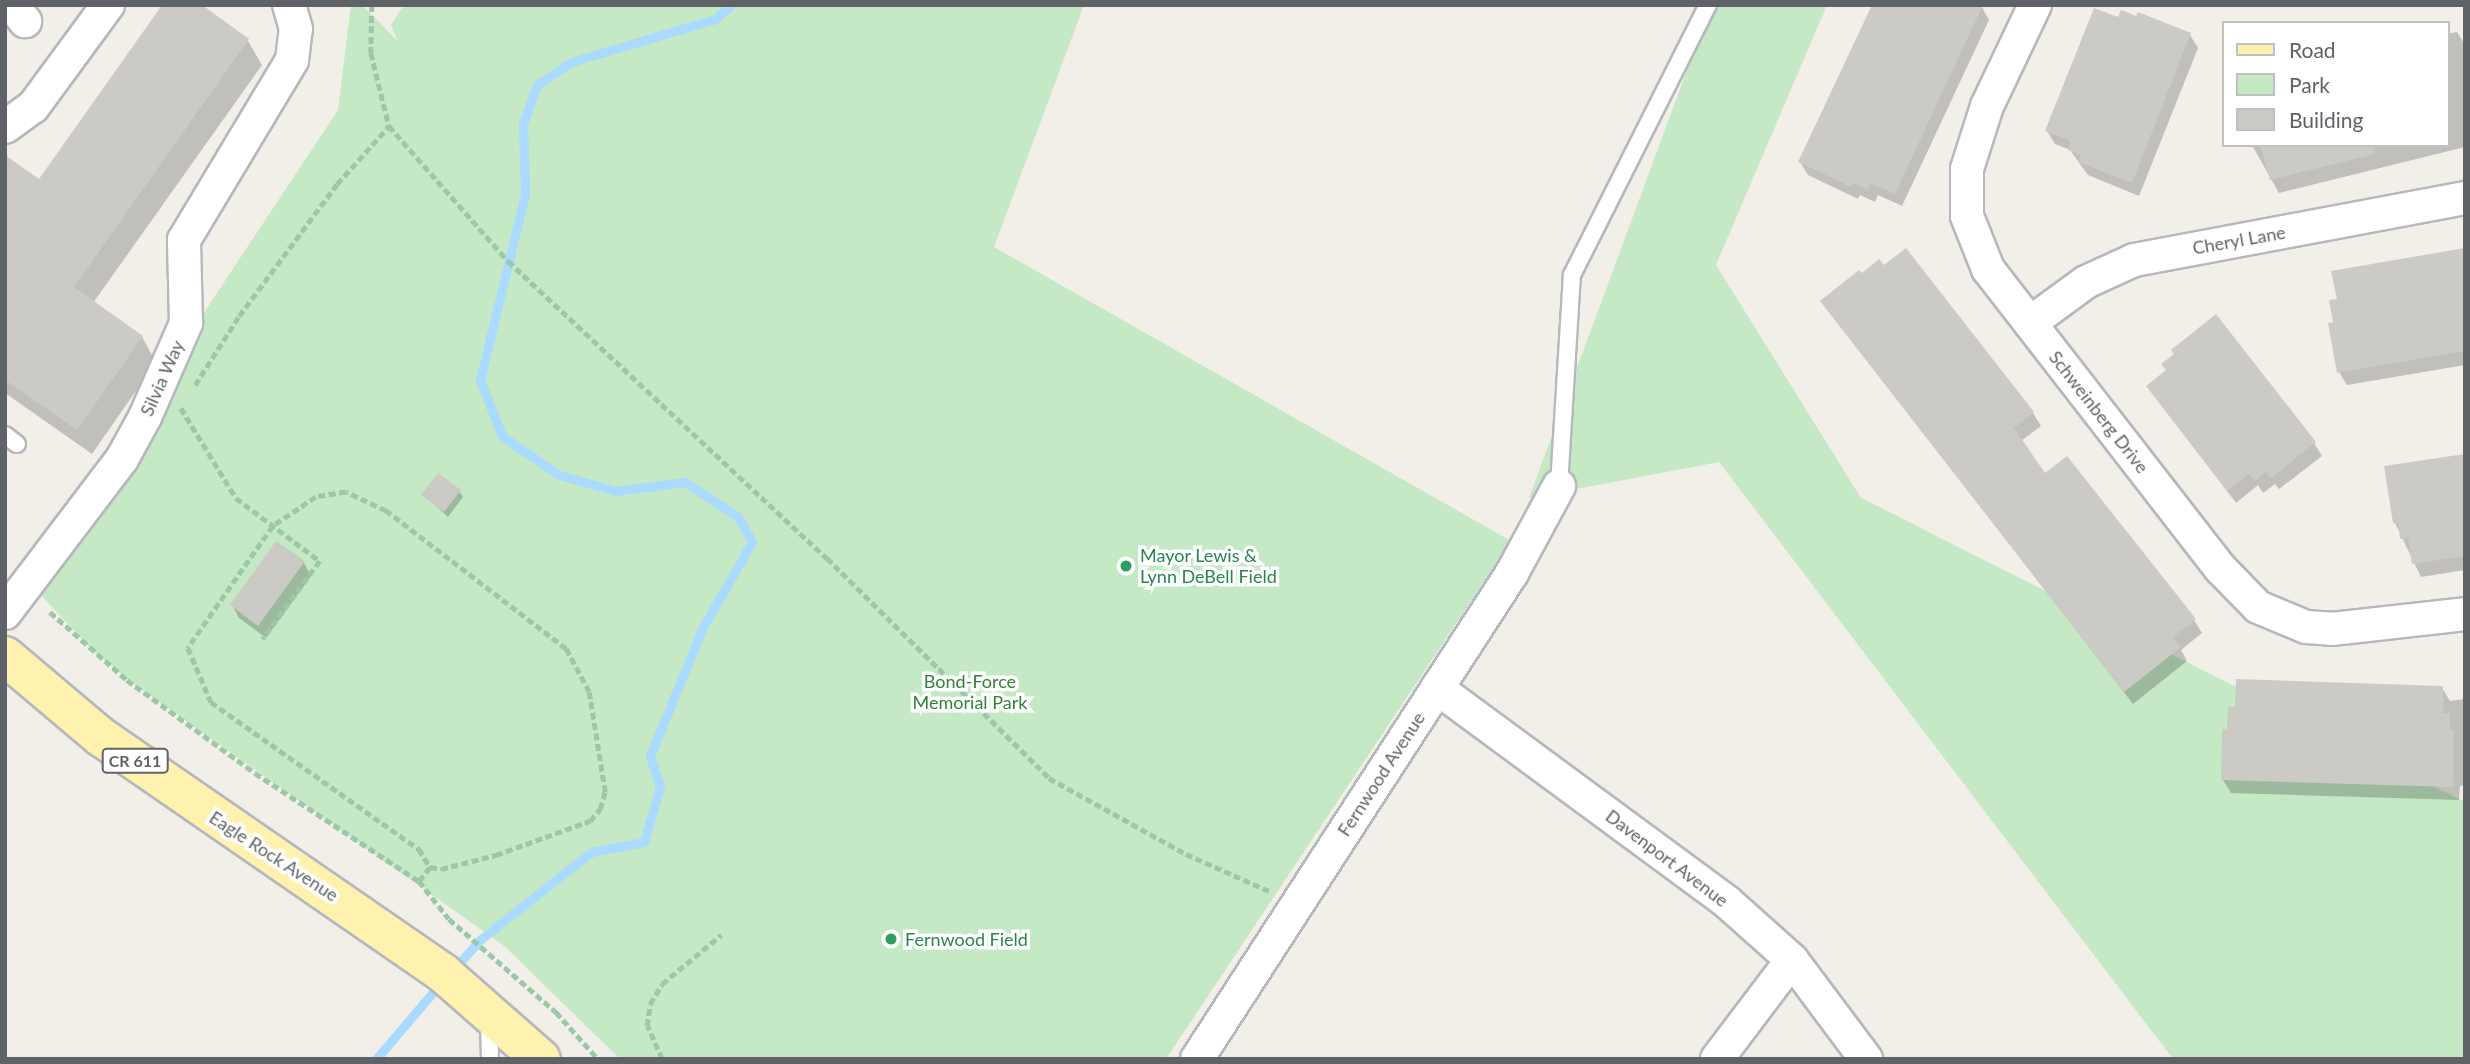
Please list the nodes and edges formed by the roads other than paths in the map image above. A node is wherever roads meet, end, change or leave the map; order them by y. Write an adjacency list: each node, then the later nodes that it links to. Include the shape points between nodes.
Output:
1 (108, 5): 5 (street, via 33,107)
2 (289, 5): 9 (street, Silvia Way, via 296,29 292,60 184,240 186,323 145,416 122,459)
3 (1708, 5): 8 (lane, via 1572,275)
4 (2035, 5): 7 (street, Schweinberg Drive, via 1987,106 1965,191 1967,216 1983,259)
5 (5, 127)
6 (2465, 198): 7 (street, Cheryl Lane, via 2134,260 2086,282)
7 (2030, 323): 10 (street, Schweinberg Drive, via 2220,568 2258,607 2306,627 2332,629)
8 (1559, 486): 12 (street, Fernwood Avenue, via 1512,573)
9 (5, 613)
10 (2465, 614)
11 (5, 656): 14 (main road, Eagle Rock Avenue / CR 611, via 101,737)
12 (1437, 688): 13 (street, Davenport Avenue, via 1727,902); 17 (street, Fernwood Avenue)
13 (1792, 960): 18 (street); 19 (street, Davenport Avenue)
14 (465, 992): 15 (lane); 16 (main road, Eagle Rock Avenue / CR 611)
15 (490, 1059)
16 (541, 1059)
17 (1196, 1059)
18 (1717, 1059)
19 (1866, 1059)

